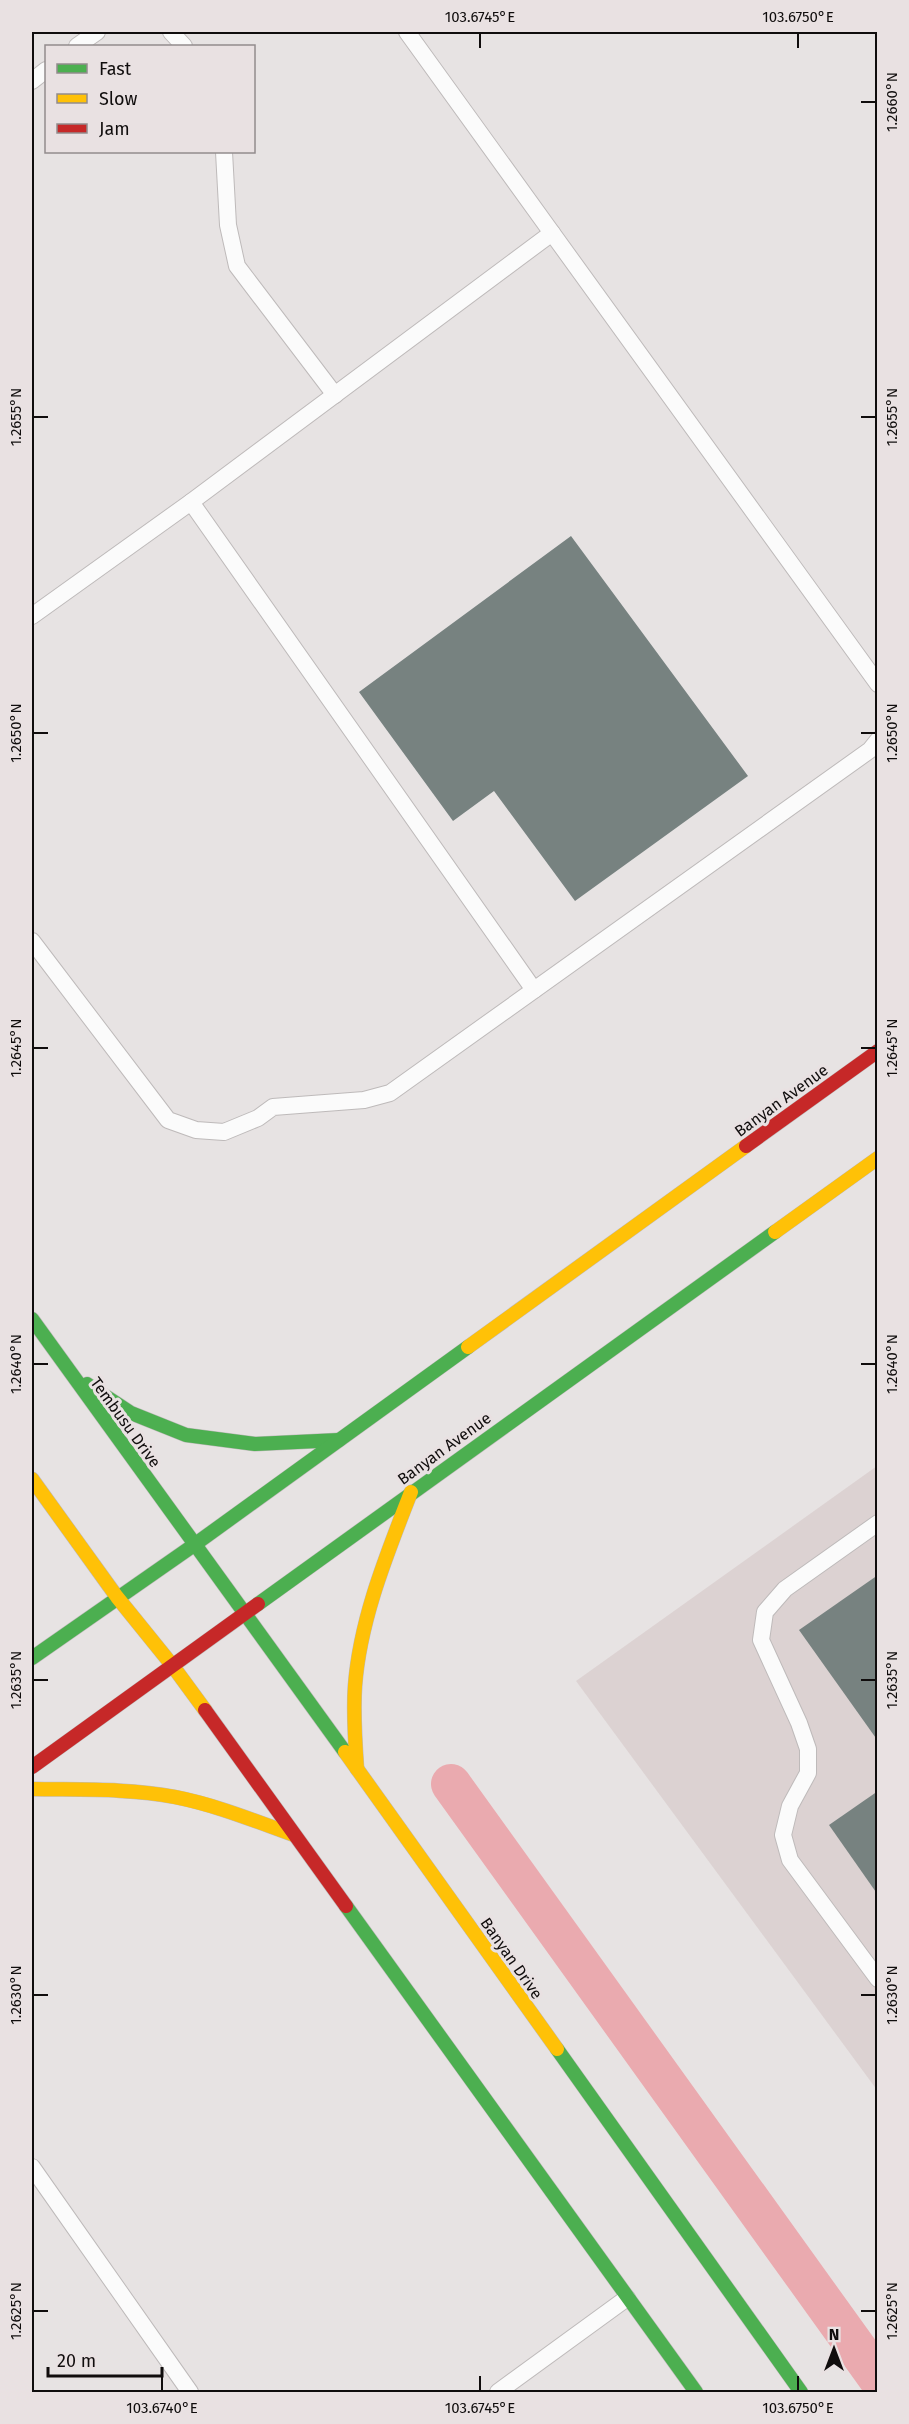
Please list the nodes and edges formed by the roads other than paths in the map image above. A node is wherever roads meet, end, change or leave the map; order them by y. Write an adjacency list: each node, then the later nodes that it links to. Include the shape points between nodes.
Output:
1 (97, 32): 4 (lane)
2 (171, 32): 5 (lane)
3 (407, 32): 9 (lane)
4 (78, 45)
5 (183, 45)
6 (45, 71): 7 (lane)
7 (32, 81)
8 (224, 153): 10 (lane, via 228,225 237,266)
9 (552, 233): 10 (lane); 13 (lane)
10 (335, 395): 11 (lane)
11 (192, 502): 12 (lane); 16 (lane)
12 (32, 616)
13 (878, 684)
14 (878, 740): 16 (lane, via 870,750)
15 (32, 941): 16 (lane, via 168,1120 205,1131 224,1132 273,1107 364,1100 390,1093)
16 (534, 990)
17 (878, 1051): 21 (street, Banyan Avenue)
18 (878, 1158): 23 (street, Banyan Avenue)
19 (32, 1319): 20 (street, Tembusu Drive)
20 (71, 1373): 21 (street, via 130,1413 186,1435 255,1444); 25 (street, Tembusu Drive)
21 (339, 1440): 25 (street, Banyan Avenue)
22 (32, 1479): 26 (street)
23 (411, 1492): 27 (street, Banyan Avenue); 31 (street, via 376,1582 359,1654 354,1712)
24 (878, 1523): 34 (lane, via 785,1589 765,1612 761,1640 808,1749 808,1773 790,1806 783,1836 790,1860)
25 (194, 1545): 26 (street, Banyan Avenue); 27 (street, Banyan Drive)
26 (117, 1597): 28 (street, Banyan Avenue); 29 (street)
27 (245, 1613): 29 (street, Banyan Avenue); 31 (street, Banyan Drive)
28 (32, 1658)
29 (172, 1665): 30 (street, Banyan Avenue); 33 (street)
30 (32, 1767)
31 (357, 1768): 40 (street, Banyan Drive)
32 (32, 1789): 33 (street, via 122,1791 175,1797)
33 (294, 1835): 36 (street)
34 (878, 1979)
35 (32, 2167): 37 (lane)
36 (627, 2298): 38 (lane); 39 (street)
37 (190, 2392)
38 (498, 2392)
39 (696, 2392)
40 (801, 2392)

